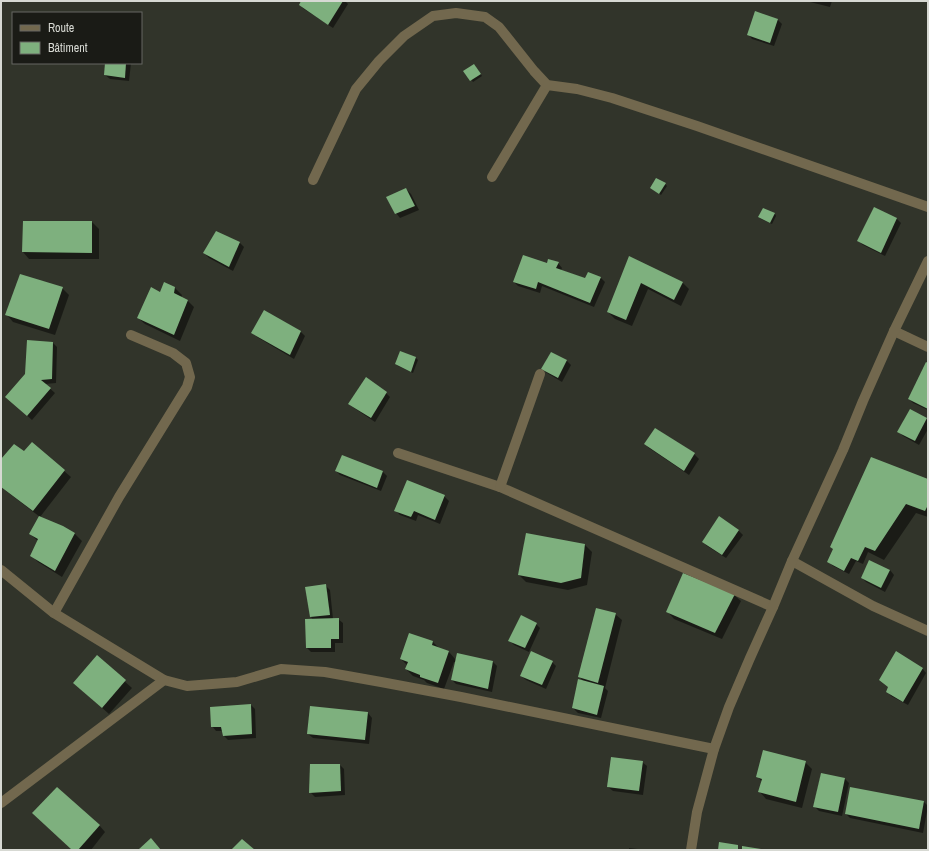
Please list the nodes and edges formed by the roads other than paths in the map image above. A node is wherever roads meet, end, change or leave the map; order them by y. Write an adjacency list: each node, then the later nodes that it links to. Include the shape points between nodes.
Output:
1 (547, 85): 2 (street); 3 (street, via 499,27 485,17 456,14 433,16 404,36 356,89); 4 (street, via 577,89 683,121)
2 (492, 176)
3 (313, 180)
4 (928, 207)
5 (928, 262): 6 (street)
6 (894, 331): 8 (street); 12 (street)
7 (131, 335): 15 (street, via 172,353 186,363 190,376 187,387 119,497)
8 (928, 347)
9 (540, 374): 11 (street)
10 (398, 452): 11 (street)
11 (500, 487): 14 (street)
12 (792, 561): 14 (street); 16 (street, via 873,606)
13 (1, 570): 15 (street)
14 (773, 607): 18 (street, via 729,707)
15 (54, 613): 17 (street)
16 (928, 631)
17 (164, 680): 18 (street, via 187,686 237,682 281,669 325,672 461,696); 19 (street)
18 (714, 749): 20 (street, via 697,812)
19 (1, 803)
20 (691, 850)

